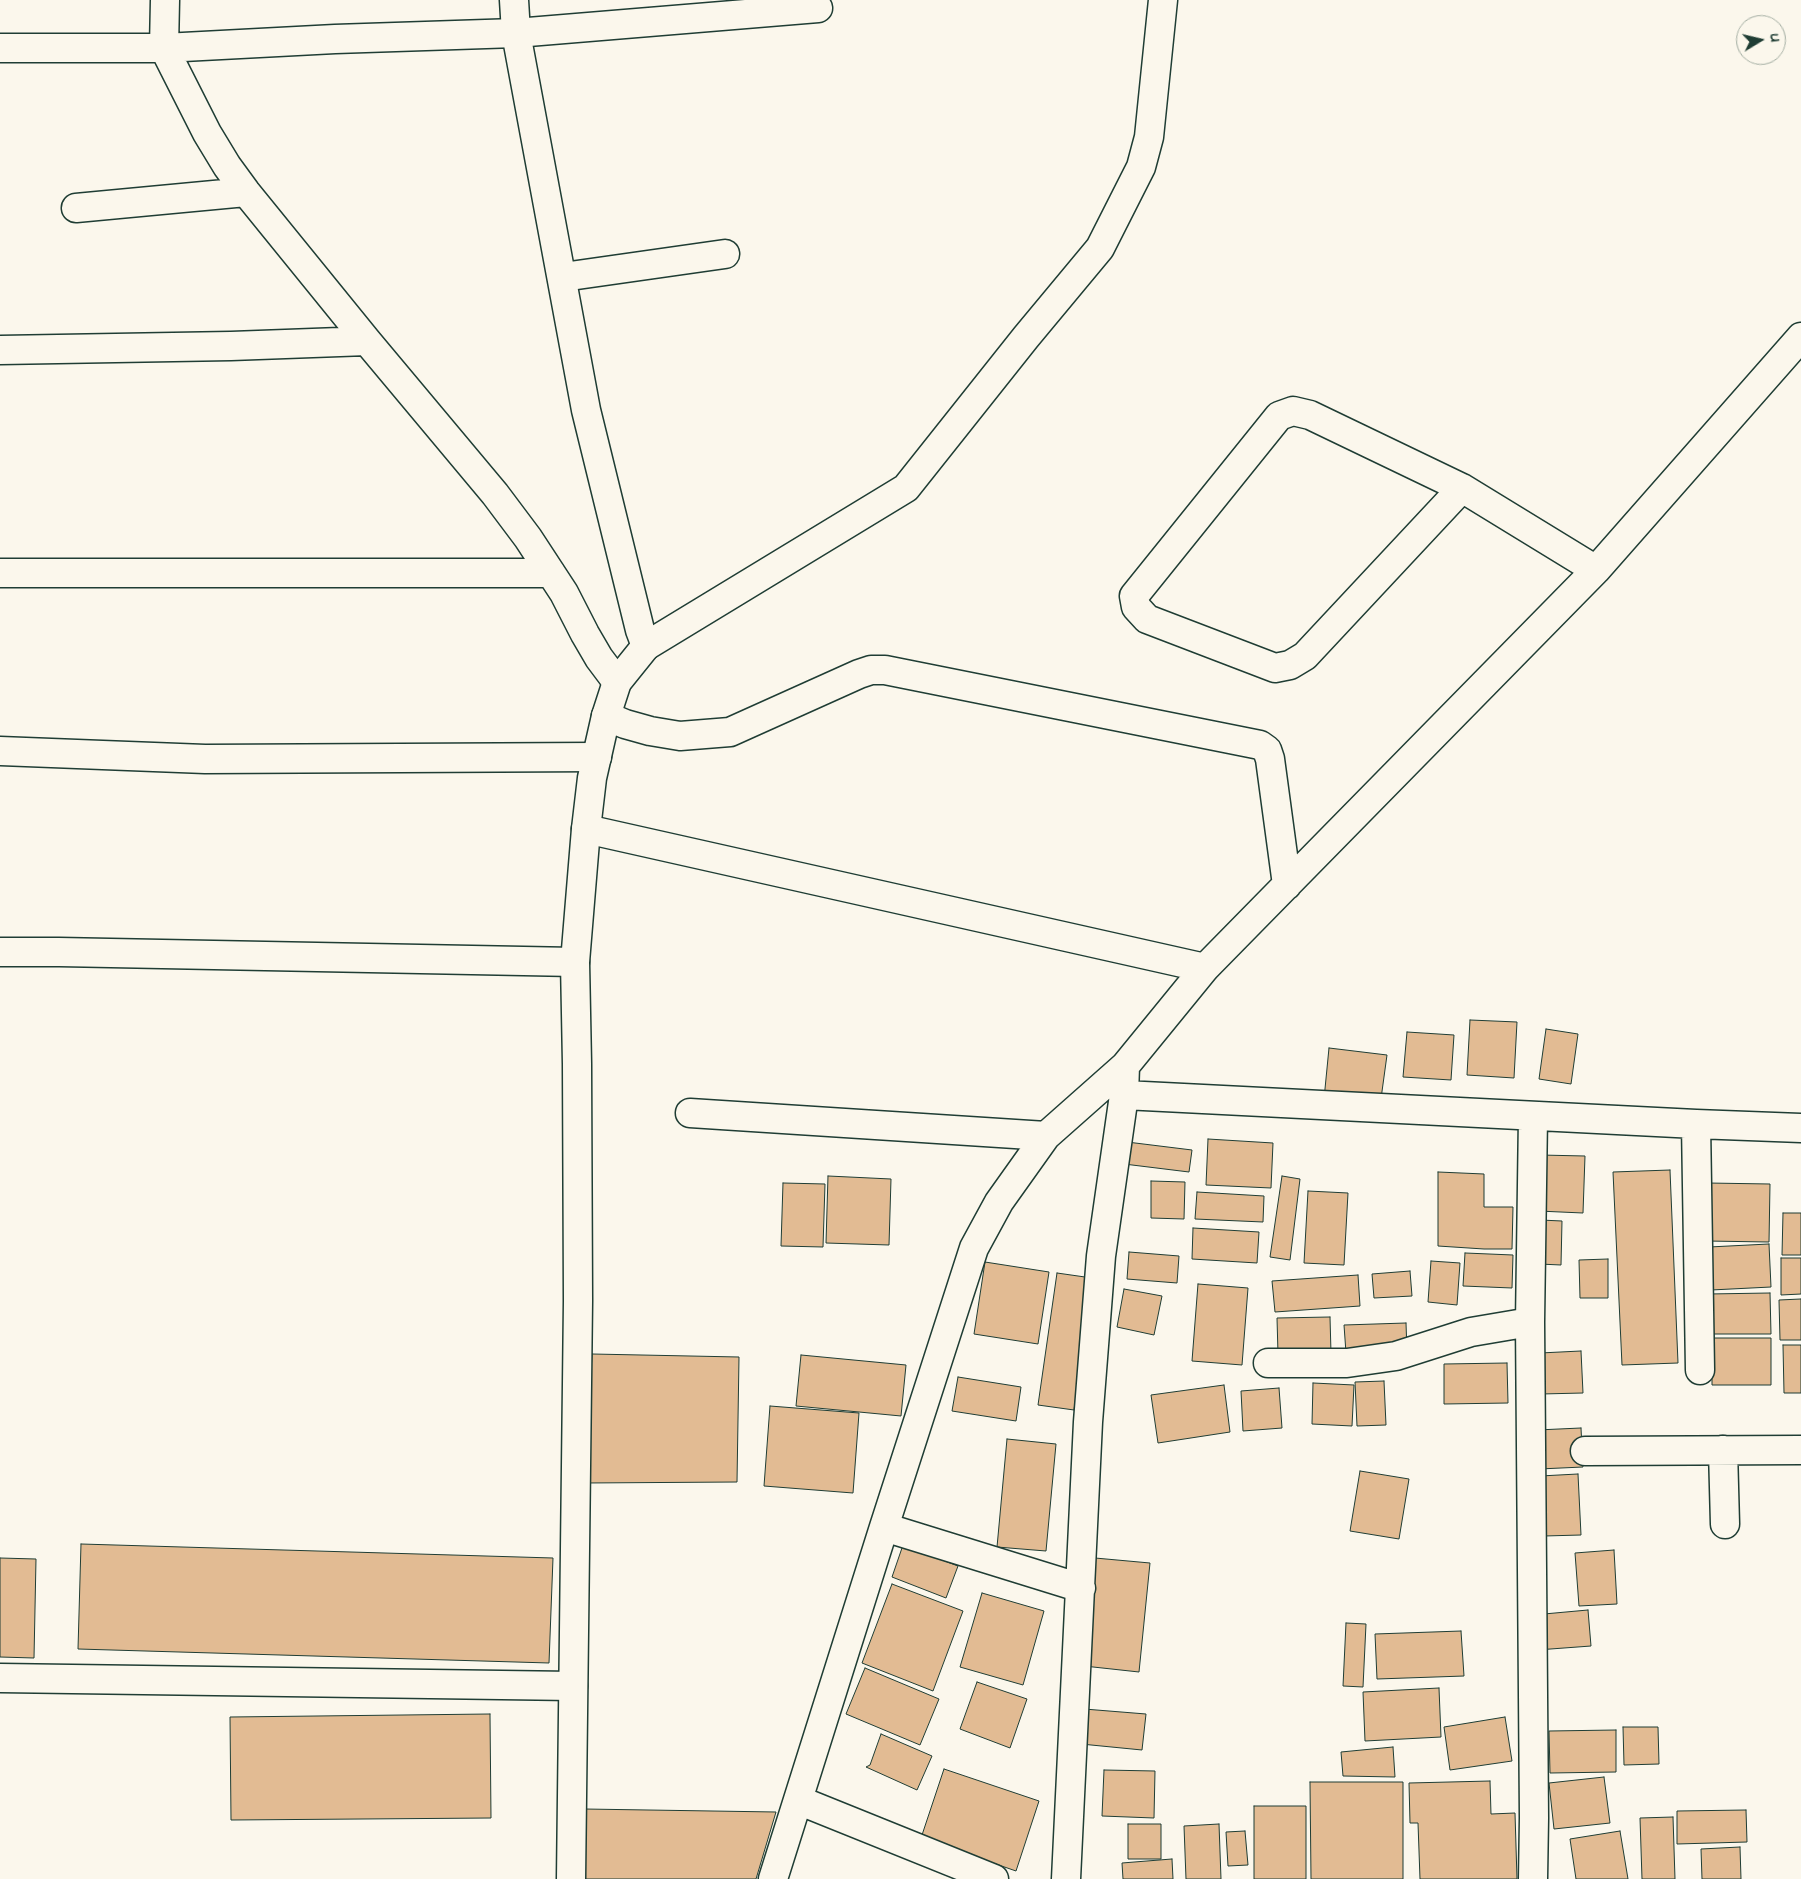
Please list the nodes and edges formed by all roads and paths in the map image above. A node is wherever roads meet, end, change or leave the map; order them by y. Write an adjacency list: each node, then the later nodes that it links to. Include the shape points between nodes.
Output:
1 (165, 0): 7 (street)
2 (514, 0): 5 (street)
3 (1163, 0): 19 (street, via 1142,167 1100,248 906,488)
4 (818, 8): 5 (street)
5 (516, 33): 7 (street); 11 (street)
6 (0, 48): 7 (street)
7 (164, 48): 8 (street, via 207,133)
8 (246, 192): 9 (street); 13 (street)
9 (76, 208)
10 (725, 254): 11 (street)
11 (563, 278): 19 (street, via 586,410)
12 (1801, 337): 16 (street)
13 (367, 341): 14 (street); 18 (street, via 496,494)
14 (0, 350)
15 (1462, 488): 15 (street, via 1310,415 1293,411 1279,416 1134,596 1136,607 1147,619 1275,668 1290,666 1305,656); 16 (street)
16 (1596, 570): 25 (street)
17 (0, 573): 18 (street)
18 (551, 574): 20 (street, via 599,658)
19 (646, 646): 20 (street)
20 (617, 682): 21 (street)
21 (627, 724): 23 (street); 25 (street, via 680,736 730,732 859,674 885,670 1260,744 1270,759)
22 (0, 751): 23 (street, via 205,759)
23 (597, 756): 24 (street)
24 (586, 829): 27 (street); 28 (street)
25 (1286, 885): 28 (street)
26 (0, 952): 27 (street)
27 (575, 962): 46 (street, via 578,1301)
28 (1205, 968): 29 (street)
29 (1125, 1066): 30 (street); 35 (street)
30 (1124, 1095): 32 (street); 44 (street, via 1101,1256 1088,1422)
31 (690, 1113): 35 (street)
32 (1533, 1116): 33 (street); 36 (street)
33 (1696, 1124): 34 (street); 38 (street)
34 (1801, 1128)
35 (1046, 1136): 43 (street, via 999,1202 974,1248)
36 (1530, 1322): 37 (street, via 1471,1332 1396,1356 1346,1363); 52 (street)
37 (1268, 1363)
38 (1700, 1370)
39 (1723, 1450): 40 (street); 41 (street); 42 (street)
40 (1801, 1450)
41 (1585, 1451)
42 (1725, 1524)
43 (884, 1527): 44 (street); 47 (street)
44 (1081, 1588): 51 (street)
45 (0, 1678): 46 (street)
46 (573, 1686): 48 (street)
47 (798, 1800): 49 (street); 50 (street)
48 (571, 1879)
49 (773, 1879)
50 (994, 1879)
51 (1066, 1879)
52 (1533, 1879)

